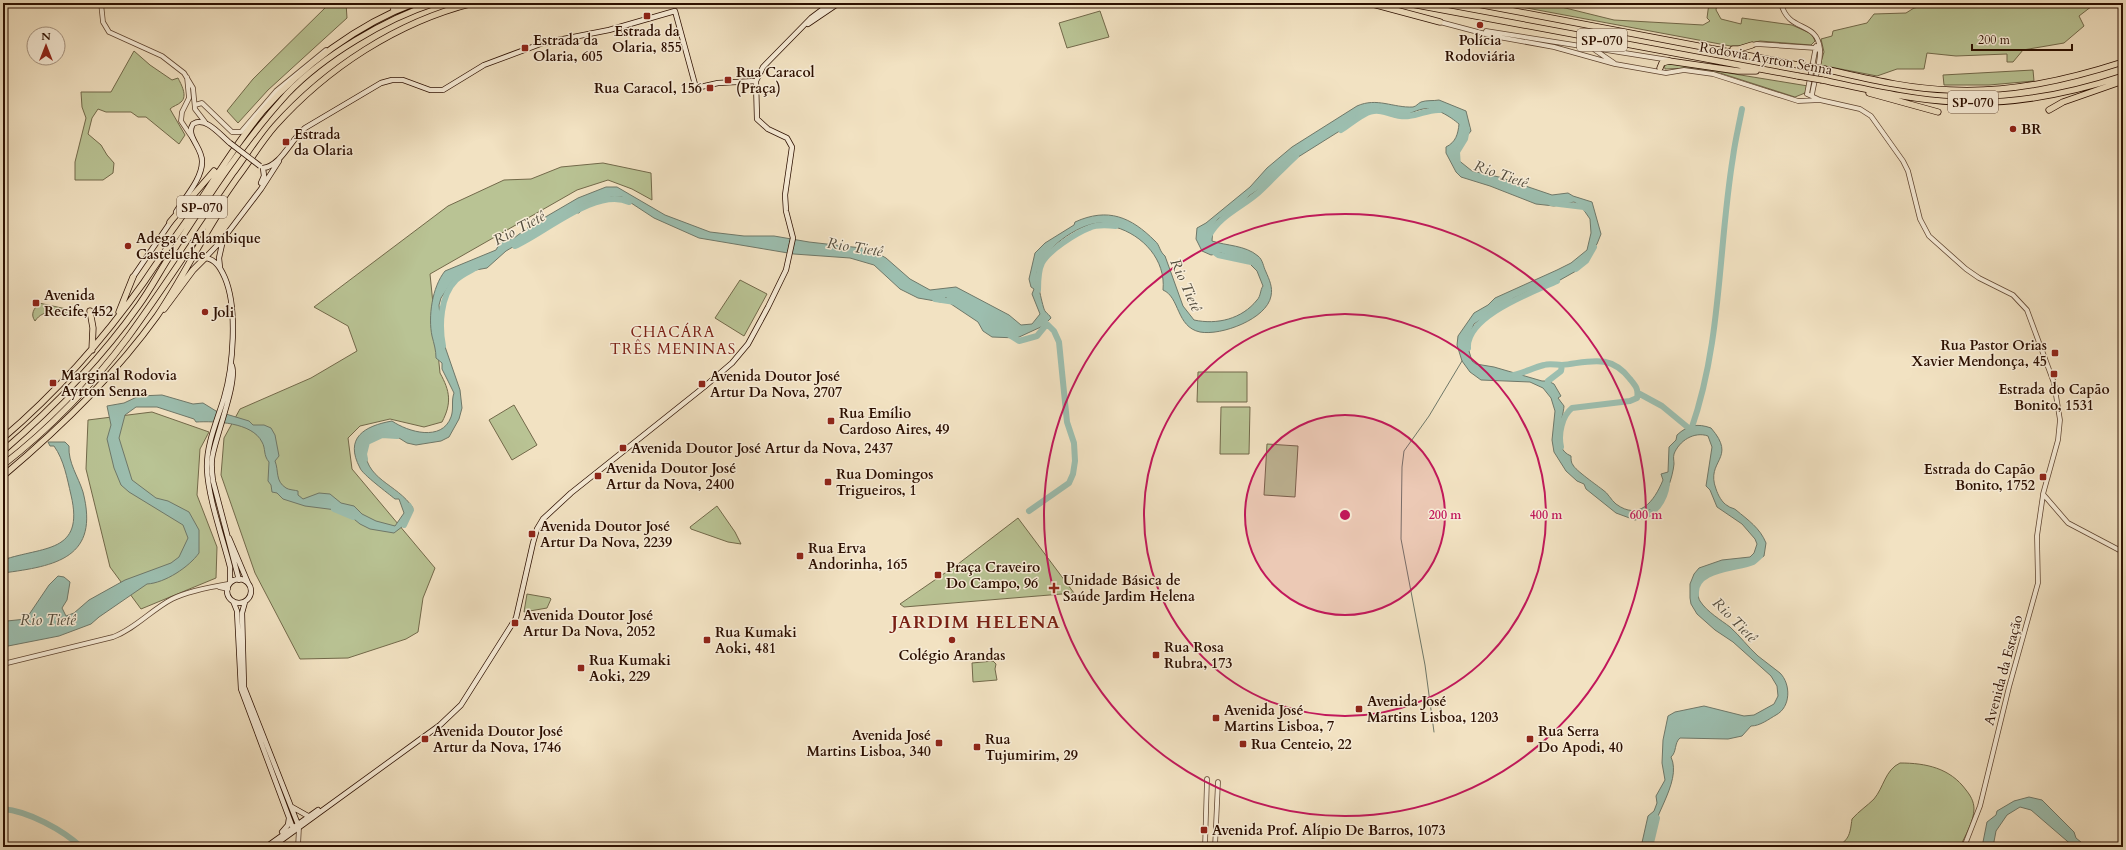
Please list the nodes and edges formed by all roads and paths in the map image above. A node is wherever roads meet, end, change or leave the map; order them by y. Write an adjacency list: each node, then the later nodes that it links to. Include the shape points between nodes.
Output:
1 (101, 3): 32 (street, via 103,22 109,32 162,56 176,65)
2 (407, 3): 40 (street, via 370,22 312,60 276,91 241,132 232,132 202,103)
3 (415, 3): 45 (highway, via 362,30 320,58 270,104)
4 (435, 3): 61 (highway, SP-070, via 401,17 366,36 324,63 288,93 260,125 197,214 140,304 98,357 64,395)
5 (473, 3): 49 (highway, SP-070, via 401,30 351,59 327,77 275,127)
6 (831, 3): 13 (main road)
7 (839, 3): 13 (main road)
8 (1369, 3): 12 (highway)
9 (1406, 3): 29 (highway, Rodovia Ayrton Senna / SP-070)
10 (1472, 3): 15 (highway, Rodovia Ayrton Senna / SP-070)
11 (1781, 3): 16 (street, via 1784,15 1812,30)
12 (1440, 22): 14 (street)
13 (803, 27): 33 (main road, via 769,60)
14 (1470, 29): 19 (street); 27 (street, via 1554,47)
15 (1661, 38): 17 (highway, via 1733,49); 22 (highway, Rodovia Ayrton Senna / SP-070)
16 (1817, 40): 20 (street); 21 (street)
17 (1752, 45): 18 (street, Rodovia Ayrton Senna); 22 (highway, via 1749,50)
18 (1805, 47): 20 (street, Rodovia Ayrton Senna); 24 (street, Rodovia Ayrton Senna)
19 (1593, 48): 23 (street); 27 (street)
20 (1816, 48): 21 (street, Rodovia Ayrton Senna); 24 (street)
21 (1820, 51): 36 (street)
22 (1753, 56): 26 (highway, Rodovia Ayrton Senna / SP-070, bridge, via 1925,88 1977,91 2051,83)
23 (1654, 58): 25 (street); 28 (street)
24 (1815, 58): 36 (street)
25 (1670, 61): 28 (highway, via 1662,63); 29 (highway, via 1738,71)
26 (2123, 62)
27 (1615, 64): 30 (street)
28 (1660, 68): 30 (street)
29 (1764, 70): 35 (highway, Rodovia Ayrton Senna / SP-070, bridge)
30 (1666, 73): 37 (street, via 1684,70 1713,74)
31 (2123, 76): 35 (highway, Rodovia Ayrton Senna / SP-070, via 2065,93 1990,102 1930,100)
32 (187, 77): 40 (street, via 193,88); 44 (street, via 189,98 182,112 182,121)
33 (756, 81): 46 (main road, via 718,82 696,88 675,11 609,30 543,43 484,65 443,90 430,90 403,80 388,81 304,128 296,134); 76 (main road, via 757,119 768,129 787,138 792,147 785,195 793,238 790,259 757,328 737,357 709,384 619,453 543,519 535,536 516,618 456,711)
34 (2123, 81): 41 (highway, via 2063,102)
35 (1856, 87): 42 (highway, via 1887,99)
36 (1810, 94): 37 (street); 38 (street); 39 (street)
37 (1792, 99): 39 (street)
38 (1820, 100): 39 (street); 64 (street, Avenida da Estação, via 1860,109 1871,116 1908,171 1920,219 1929,236 1966,269 1978,278 2013,295 2027,310 2054,383 2060,420 2058,440)
39 (1804, 102)
40 (195, 105): 43 (street, via 195,110)
41 (2049, 110)
42 (1938, 112)
43 (205, 122): 44 (main road, via 198,121 191,126); 47 (main road, bridge)
44 (194, 140): 50 (main road, via 202,157 201,170)
45 (232, 152): 50 (highway); 57 (highway)
46 (281, 155): 47 (main road, via 272,165); 48 (main road)
47 (261, 167): 48 (main road, via 263,180)
48 (257, 192): 51 (main road)
49 (222, 199): 56 (highway, via 218,214); 62 (highway, SP-070, via 147,311 107,363 74,400)
50 (170, 222): 54 (main road)
51 (223, 239): 52 (main road); 53 (main road, via 219,253)
52 (205, 258): 53 (main road, via 215,261); 56 (highway)
53 (220, 268): 59 (main road, via 230,289 232,303 232,383)
54 (134, 277): 57 (highway)
55 (90, 310): 58 (highway, via 93,328)
56 (158, 315): 63 (highway, via 130,351 72,414)
57 (116, 320): 58 (highway)
58 (92, 352): 60 (highway, via 32,413)
59 (218, 425): 65 (main road, via 212,470); 69 (main road, via 209,453 207,470 230,567)
60 (3, 438)
61 (3, 451)
62 (3, 465)
63 (3, 476)
64 (2043, 494): 66 (street, via 2068,522); 86 (street, Avenida da Estação, via 2037,536 2038,583 2008,686 1980,806)
65 (225, 528): 67 (main road); 68 (main road)
66 (2123, 552)
67 (239, 580): 68 (main road); 69 (main road)
68 (249, 584): 71 (main road, via 250,595)
69 (228, 585): 70 (main road, via 229,596); 72 (street, via 180,595 113,637)
70 (233, 601): 71 (main road); 77 (main road, via 237,611 241,689)
71 (245, 602): 75 (main road, via 242,613 244,687)
72 (3, 664)
73 (1207, 779): 84 (street)
74 (1218, 782): 85 (street)
75 (290, 804): 78 (main road); 79 (main road)
76 (328, 804): 78 (main road); 79 (main road)
77 (289, 816): 80 (main road); 82 (main road, via 288,825)
78 (308, 816): 79 (main road)
79 (298, 825): 80 (main road); 81 (street)
80 (293, 829): 81 (street); 82 (main road)
81 (298, 837): 83 (street)
82 (269, 846)
83 (298, 847)
84 (1205, 847)
85 (1215, 847)
86 (1964, 847)

